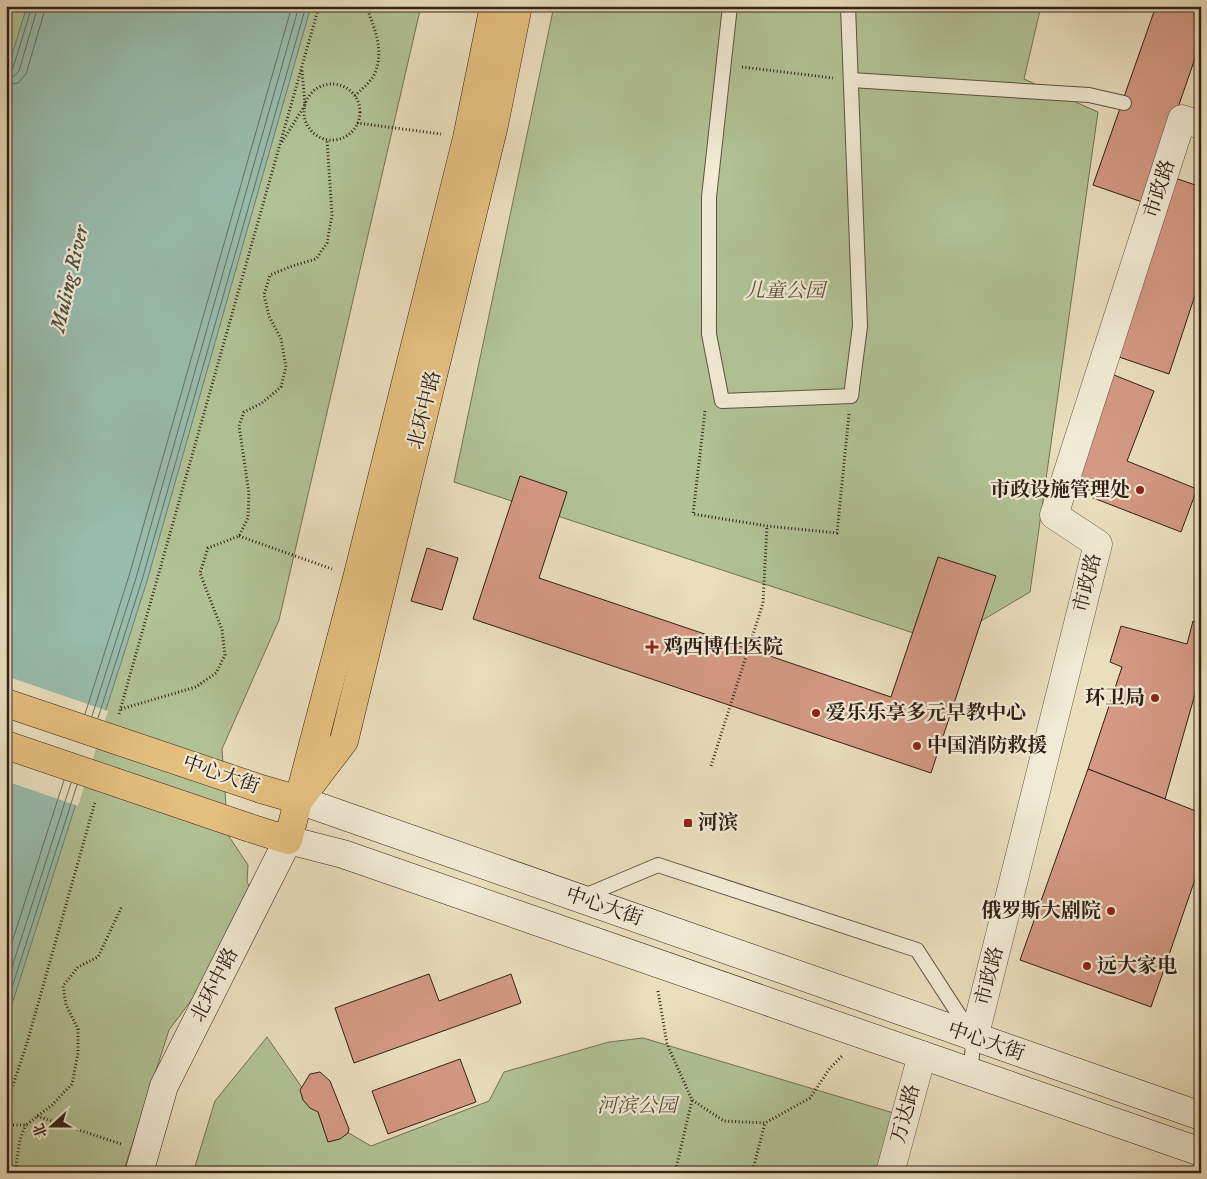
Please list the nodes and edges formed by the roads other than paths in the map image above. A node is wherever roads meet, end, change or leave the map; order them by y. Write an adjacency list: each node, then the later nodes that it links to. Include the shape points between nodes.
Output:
1 (494, 6): 10 (highway, 北环中路, via 468,138)
2 (518, 6): 10 (highway, 北环中路, via 494,125 344,741)
3 (730, 6): 5 (lane, via 709,197 709,334 722,401 851,396 860,326)
4 (848, 6): 5 (lane)
5 (851, 80): 6 (lane, via 1088,95)
6 (1124, 103)
7 (1186, 119): 13 (main road, 市政路, via 1054,515 1098,544)
8 (6, 702): 10 (highway, 中心大街, bridge)
9 (6, 745): 11 (highway, 中心大街, bridge)
10 (300, 800): 11 (highway, 北环中路); 12 (main road, 中心大街)
11 (288, 840): 14 (main road, 中心大街, via 343,854); 18 (main road, 北环中路, via 164,1086)
12 (579, 899): 13 (main road, 中心大街); 13 (lane, via 658,865 917,950)
13 (974, 1038): 15 (lane); 16 (main road, 中心大街)
14 (922, 1055): 15 (main road, 中心大街); 19 (main road, 万达路)
15 (970, 1072): 17 (main road, 中心大街)
16 (1201, 1116)
17 (1201, 1152)
18 (142, 1162)
19 (890, 1173)

